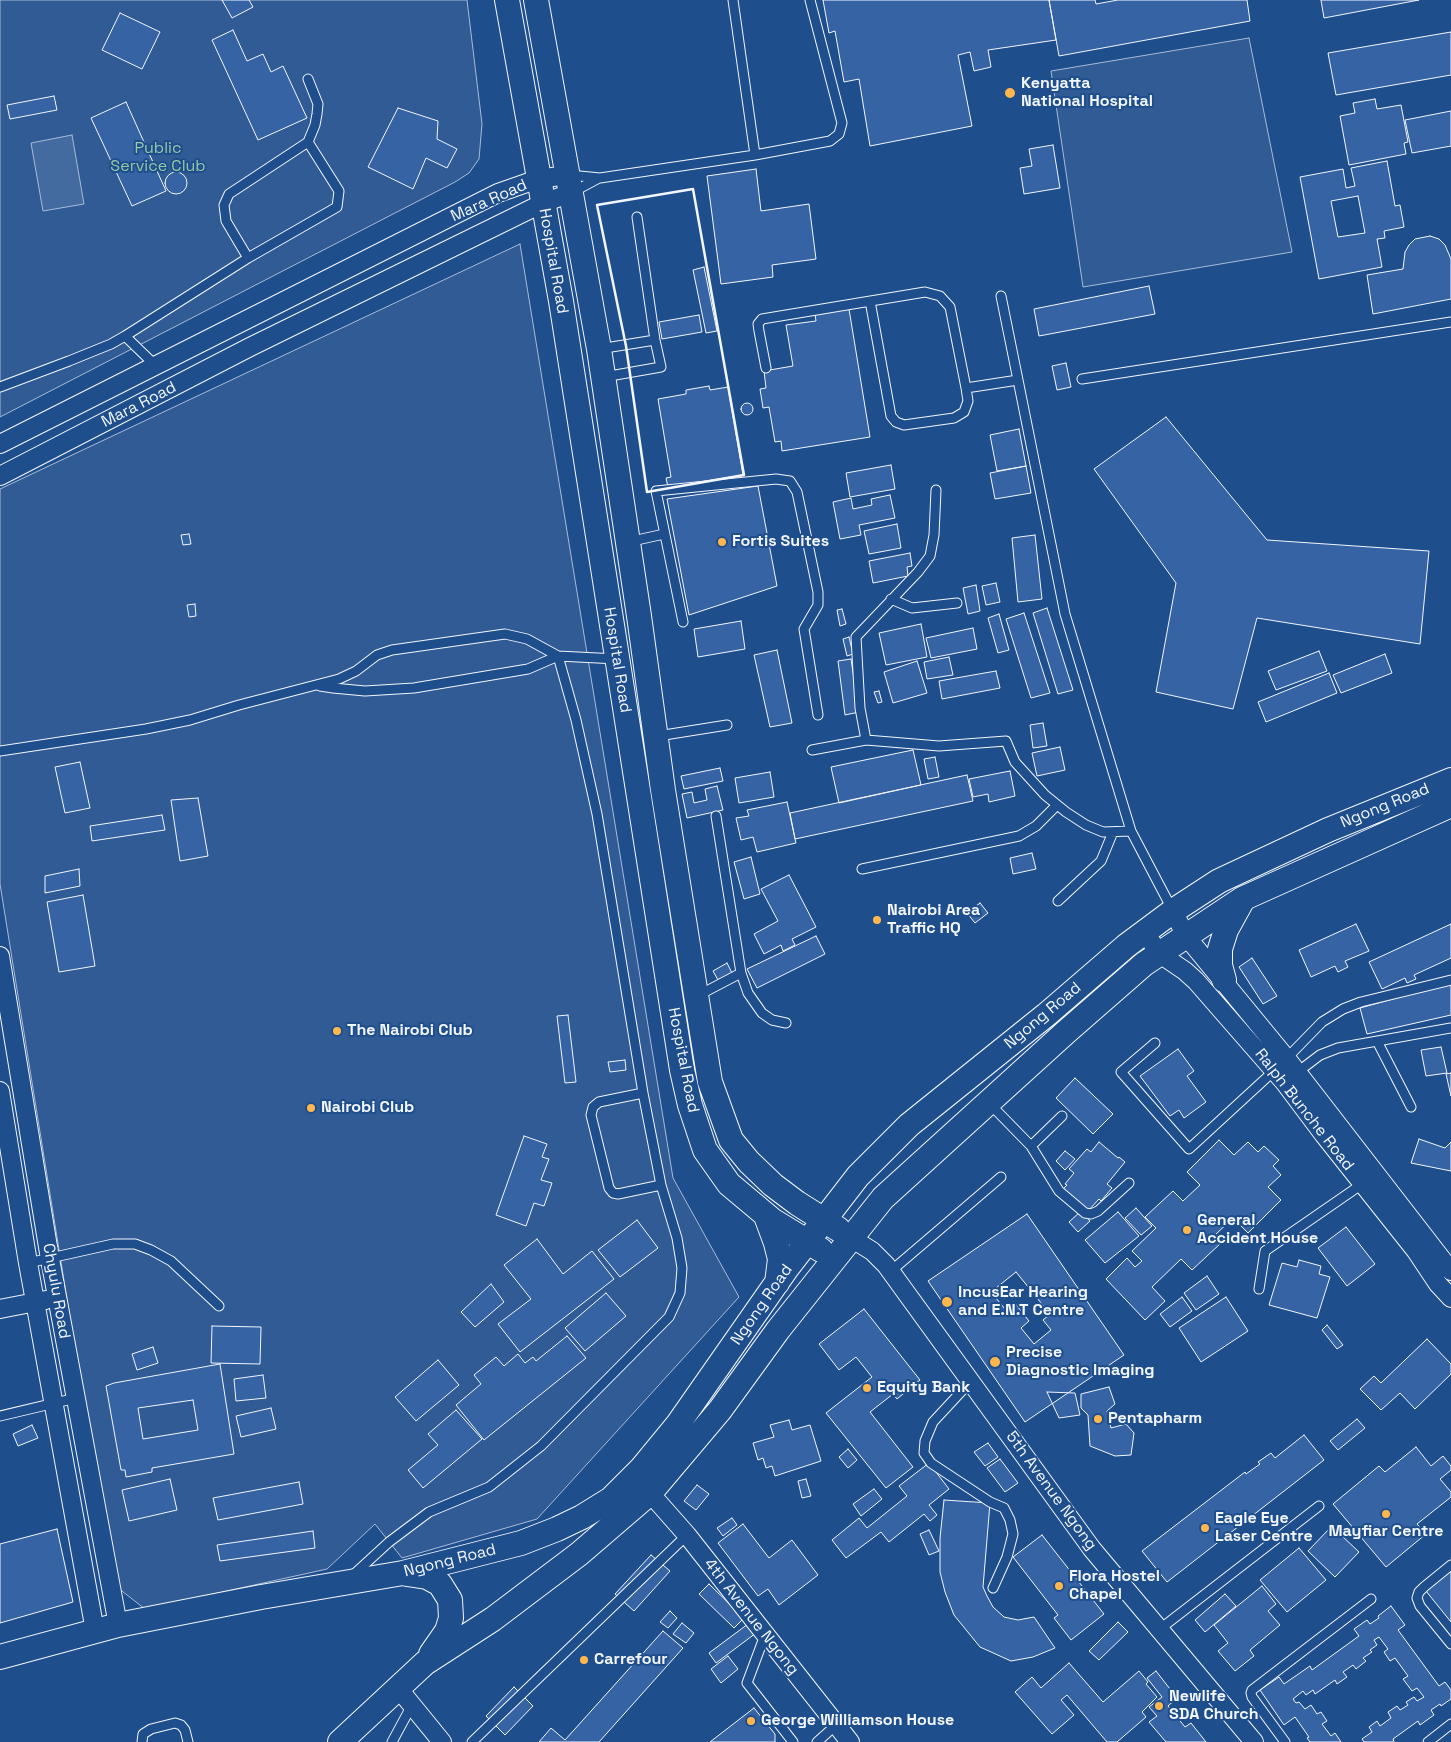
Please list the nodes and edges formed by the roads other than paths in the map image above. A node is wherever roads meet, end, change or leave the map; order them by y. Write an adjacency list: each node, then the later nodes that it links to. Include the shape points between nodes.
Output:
1 (507, 0): 9 (main road, Hospital Road)
2 (536, 0): 10 (main road, Hospital Road)
3 (732, 0): 7 (lane)
4 (810, 0): 7 (lane, via 842,123 838,134 830,141)
5 (308, 79): 6 (lane, via 318,104 318,114)
6 (308, 142): 13 (lane, via 229,194 224,205 226,221); 13 (lane, via 339,191 336,207)
7 (755, 156): 8 (lane)
8 (600, 178): 10 (lane, Mara Road); 10 (lane, Mara Road)
9 (538, 179): 10 (street, Mara Road); 11 (main road, Hospital Road); 20 (street, Mara Road, via 498,193)
10 (569, 184): 11 (street, Mara Road); 19 (main road, Hospital Road)
11 (543, 203): 28 (street, Mara Road, via 250,347); 36 (main road, Hospital Road)
12 (637, 217): 18 (lane)
13 (248, 258): 17 (lane)
14 (1001, 296): 24 (lane)
15 (870, 301): 21 (lane, via 762,319 758,324); 26 (lane, via 925,292 940,296 950,307); 26 (lane, via 891,416 896,422 904,425 954,418 964,412 968,401)
16 (1451, 322): 23 (lane)
17 (125, 336): 20 (lane); 25 (lane)
18 (655, 340): 19 (lane); 22 (lane, via 661,367)
19 (599, 349): 22 (main road, Hospital Road)
20 (156, 366): 27 (street, Mara Road)
21 (766, 368)
22 (603, 377): 31 (main road, Hospital Road)
23 (1082, 379)
24 (1018, 380): 26 (lane); 48 (lane, via 1065,614)
25 (0, 387)
26 (966, 388)
27 (0, 444)
28 (0, 476)
29 (936, 490): 32 (lane, via 930,556)
30 (664, 534): 31 (lane); 34 (lane); 38 (lane, via 656,491 776,479 790,481 797,492 818,592 818,605 804,629)
31 (628, 542): 40 (main road, Hospital Road)
32 (891, 599): 33 (lane, via 912,608); 41 (lane, via 856,636 860,708)
33 (957, 603)
34 (683, 622)
35 (558, 656): 36 (lane); 37 (lane, via 528,669 414,688 364,691); 37 (lane, via 527,639 505,634 488,636 392,650 377,655 339,679); 68 (lane, via 598,814)
36 (617, 659): 77 (main road, Hospital Road, via 690,1105 705,1150 719,1172)
37 (317, 685): 43 (lane, via 190,720)
38 (818, 715)
39 (727, 725): 40 (lane)
40 (656, 736): 61 (main road, Hospital Road)
41 (866, 740): 42 (lane); 45 (lane, via 939,746 1006,741 1014,762)
42 (812, 750)
43 (0, 751)
44 (1451, 780): 53 (main road, Ngong Road, via 1328,830 1220,881)
45 (1057, 805): 49 (lane, via 1086,825 1103,832); 50 (lane, via 1036,826 1019,836)
46 (1451, 805): 51 (main road, Ngong Road)
47 (716, 816): 58 (lane)
48 (1131, 831): 49 (lane); 53 (lane)
49 (1113, 832): 52 (lane, via 1101,861)
50 (862, 869)
51 (1242, 899): 55 (main road, Ngong Road); 59 (main road, via 1220,949)
52 (1058, 901)
53 (1173, 911): 54 (main road, Ngong Road); 55 (street, Ralph Bunche Road)
54 (1145, 933): 56 (street, Ralph Bunche Road); 78 (main road, Ngong Road, via 909,1125 858,1176)
55 (1186, 936): 56 (main road, Ngong Road); 59 (street, Ralph Bunche Road)
56 (1160, 954): 66 (street, Ralph Bunche Road, via 1196,981); 69 (main road, Ngong Road, via 1144,964)
57 (0, 956): 81 (street, Chyulu Road)
58 (741, 973): 61 (lane); 62 (lane, via 748,993 762,1013)
59 (1224, 980): 66 (street, Ralph Bunche Road)
60 (1451, 980): 66 (lane, via 1343,1009 1322,1022)
61 (697, 997): 78 (main road, Hospital Road, via 710,1082 731,1140 773,1185)
62 (786, 1024)
63 (1451, 1028): 64 (lane)
64 (1377, 1041): 66 (lane, via 1338,1048); 70 (lane)
65 (1155, 1043): 66 (lane, via 1121,1072 1189,1149)
66 (1286, 1071): 74 (street, Ralph Bunche Road)
67 (0, 1091): 83 (street, Chyulu Road)
68 (643, 1093): 76 (lane); 76 (lane, via 599,1102 593,1106 591,1115 613,1193)
69 (988, 1103): 72 (lane); 79 (main road, Ngong Road, via 883,1198)
70 (1411, 1107)
71 (1062, 1116): 72 (lane)
72 (1031, 1146): 75 (lane, via 1059,1191 1085,1213 1098,1211)
73 (1001, 1177): 84 (lane)
74 (1369, 1180): 85 (street, Ralph Bunche Road); 87 (lane, via 1265,1251)
75 (1129, 1184)
76 (661, 1185): 102 (lane, via 677,1238 682,1268 680,1293 669,1317 541,1446 490,1487 429,1512 389,1542)
77 (766, 1216): 80 (main road, Hospital Road); 86 (main road, via 780,1259)
78 (825, 1220): 79 (main road, Hospital Road); 80 (main road, Ngong Road)
79 (851, 1238): 82 (main road, Ngong Road); 84 (street, 5th Avenue Ngong, via 872,1251)
80 (808, 1241): 82 (main road, Hospital Road); 86 (main road, Ngong Road)
81 (50, 1259): 83 (lane); 88 (street, Chyulu Road); 91 (lane, via 113,1244 135,1244 170,1261)
82 (835, 1259): 97 (main road, Ngong Road, via 720,1410)
83 (28, 1263): 90 (street, Chyulu Road)
84 (891, 1271): 93 (street, 5th Avenue Ngong)
85 (1447, 1275): 89 (street, Ralph Bunche Road)
86 (776, 1283): 101 (main road, Ngong Road, via 678,1424 611,1499 582,1517 521,1543)
87 (1259, 1289)
88 (58, 1297): 90 (street); 94 (street, Chyulu Road)
89 (1451, 1298)
90 (36, 1302): 92 (street); 95 (street, Chyulu Road)
91 (219, 1306)
92 (0, 1310)
93 (971, 1381): 103 (lane, via 933,1422 924,1453 931,1463 1004,1508 1014,1534); 106 (street, 5th Avenue Ngong, via 1092,1548)
94 (76, 1398): 95 (lane); 105 (street, Chyulu Road)
95 (54, 1402): 96 (lane); 107 (street, Chyulu Road)
96 (0, 1416)
97 (650, 1493): 99 (street, 4th Avenue Ngong); 111 (main road, Ngong Road, via 571,1560 493,1619)
98 (1319, 1506): 106 (lane)
99 (687, 1535): 108 (street, 4th Avenue Ngong); 120 (lane)
100 (1451, 1565): 109 (lane, via 1418,1592 1417,1598)
101 (403, 1573): 102 (main road, Ngong Road); 111 (main road, via 427,1577 440,1584 450,1600 451,1618 447,1631)
102 (347, 1582): 105 (main road, Ngong Road)
103 (993, 1588)
104 (1371, 1599): 125 (lane, via 1250,1693)
105 (118, 1624): 107 (main road, Ngong Road)
106 (1160, 1629): 124 (street, 5th Avenue Ngong)
107 (95, 1631): 110 (main road, Ngong Road)
108 (765, 1635): 114 (street, 4th Avenue Ngong); 121 (lane, via 747,1683)
109 (1451, 1644)
110 (0, 1657)
111 (425, 1663): 112 (main road, Ngong Road)
112 (405, 1696): 117 (main road, Ngong Road); 118 (lane); 119 (street)
113 (1451, 1724): 126 (lane)
114 (836, 1725): 122 (lane); 123 (street, 4th Avenue Ngong)
115 (142, 1742): 116 (lane, via 142,1734 150,1729 175,1723 185,1730)
116 (188, 1742)
117 (340, 1742)
118 (392, 1742)
119 (442, 1742)
120 (472, 1742)
121 (793, 1742)
122 (817, 1742)
123 (850, 1742)
124 (1254, 1742)
125 (1285, 1742)
126 (1428, 1742)

